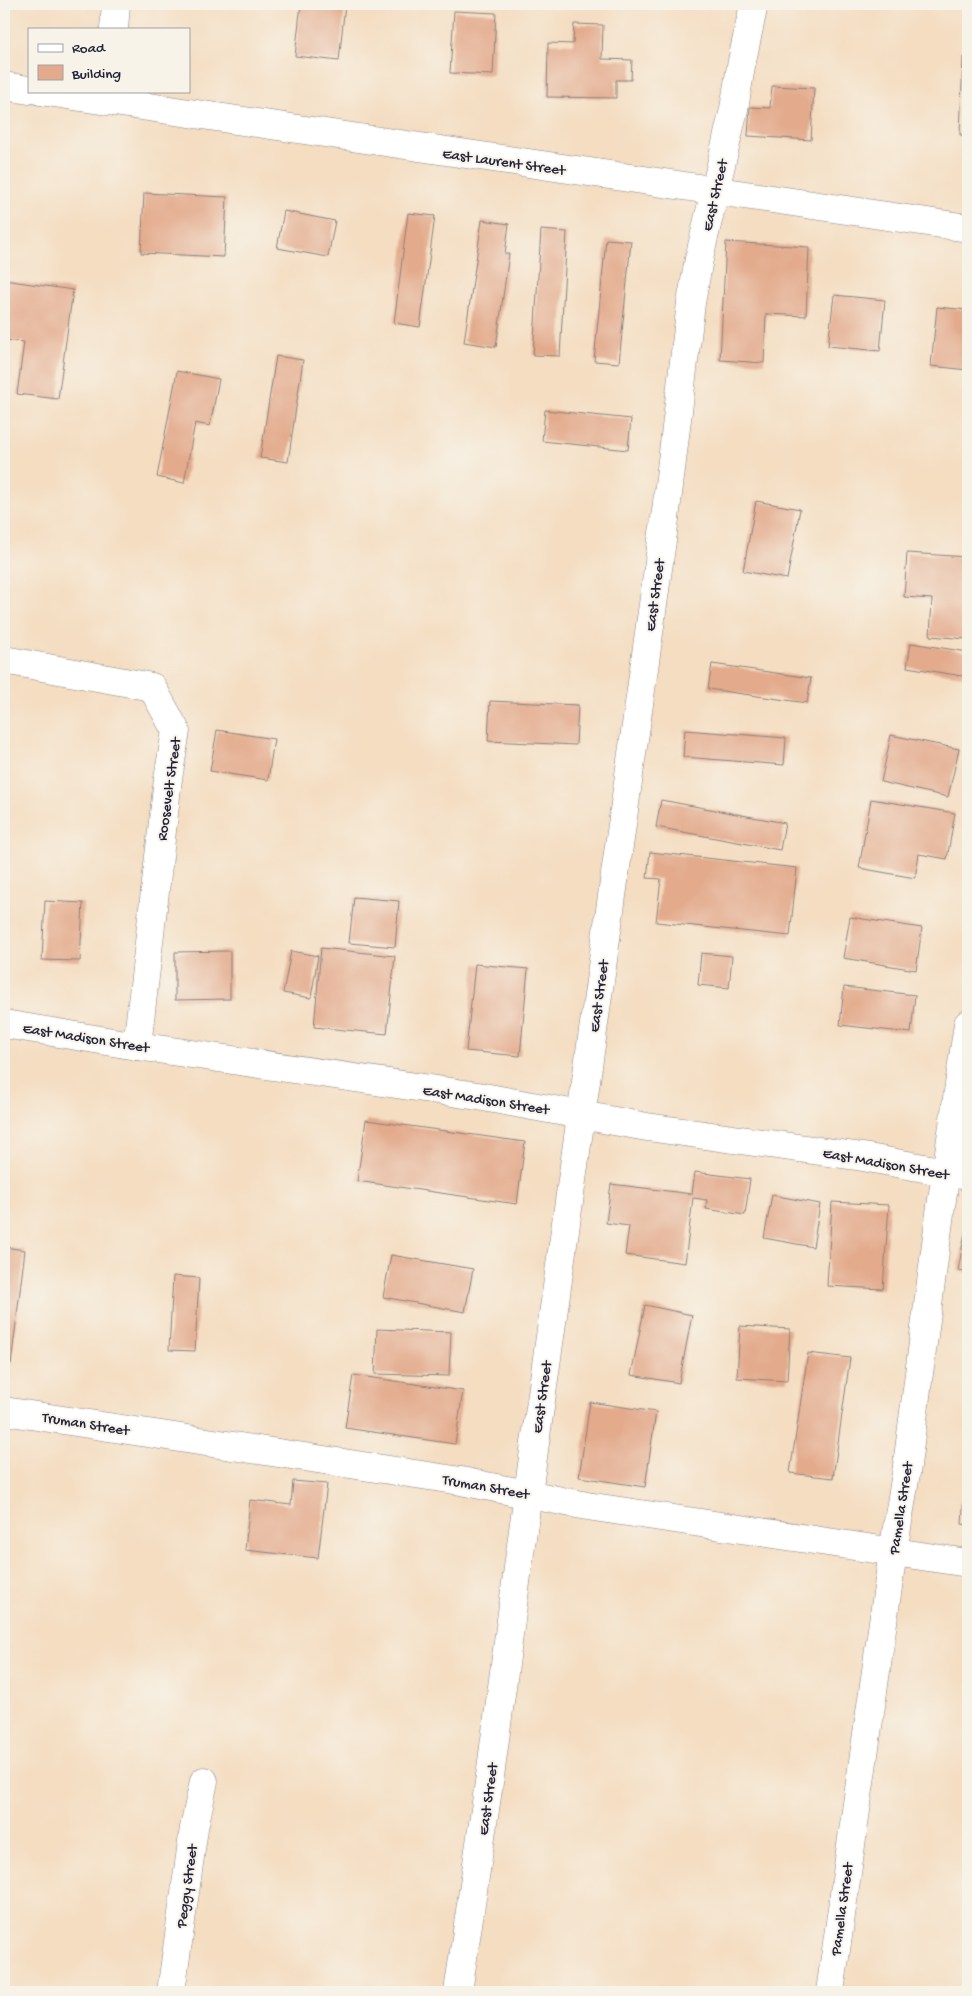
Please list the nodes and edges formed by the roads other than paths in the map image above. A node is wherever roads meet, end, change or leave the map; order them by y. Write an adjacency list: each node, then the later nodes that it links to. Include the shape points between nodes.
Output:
1 (116, 4): 3 (street)
2 (754, 4): 8 (street, East Street)
3 (114, 28)
4 (4, 86): 5 (street)
5 (28, 90)
6 (53, 92): 7 (street, East Laurent Street)
7 (106, 96): 8 (street, East Laurent Street, via 183,114)
8 (715, 192): 9 (street, East Laurent Street); 14 (street, East Street, via 691,303 665,519)
9 (968, 228)
10 (4, 660): 13 (street, Roosevelt Street, via 152,687 176,731)
11 (4, 1024): 13 (street, East Madison Street)
12 (968, 1024): 15 (street, Pamella Street)
13 (137, 1046): 14 (street, East Madison Street)
14 (581, 1114): 15 (street, East Madison Street, via 647,1127 863,1157); 17 (street, East Street)
15 (958, 1175): 18 (street, Pamella Street, via 940,1214)
16 (4, 1411): 17 (street, Truman Street)
17 (528, 1493): 18 (street, Truman Street, via 587,1506); 22 (street, East Street)
18 (893, 1552): 19 (street, Truman Street); 23 (street, Pamella Street)
19 (968, 1563)
20 (204, 1781): 21 (street, Peggy Street, via 194,1828)
21 (171, 1992)
22 (458, 1992)
23 (830, 1992)

